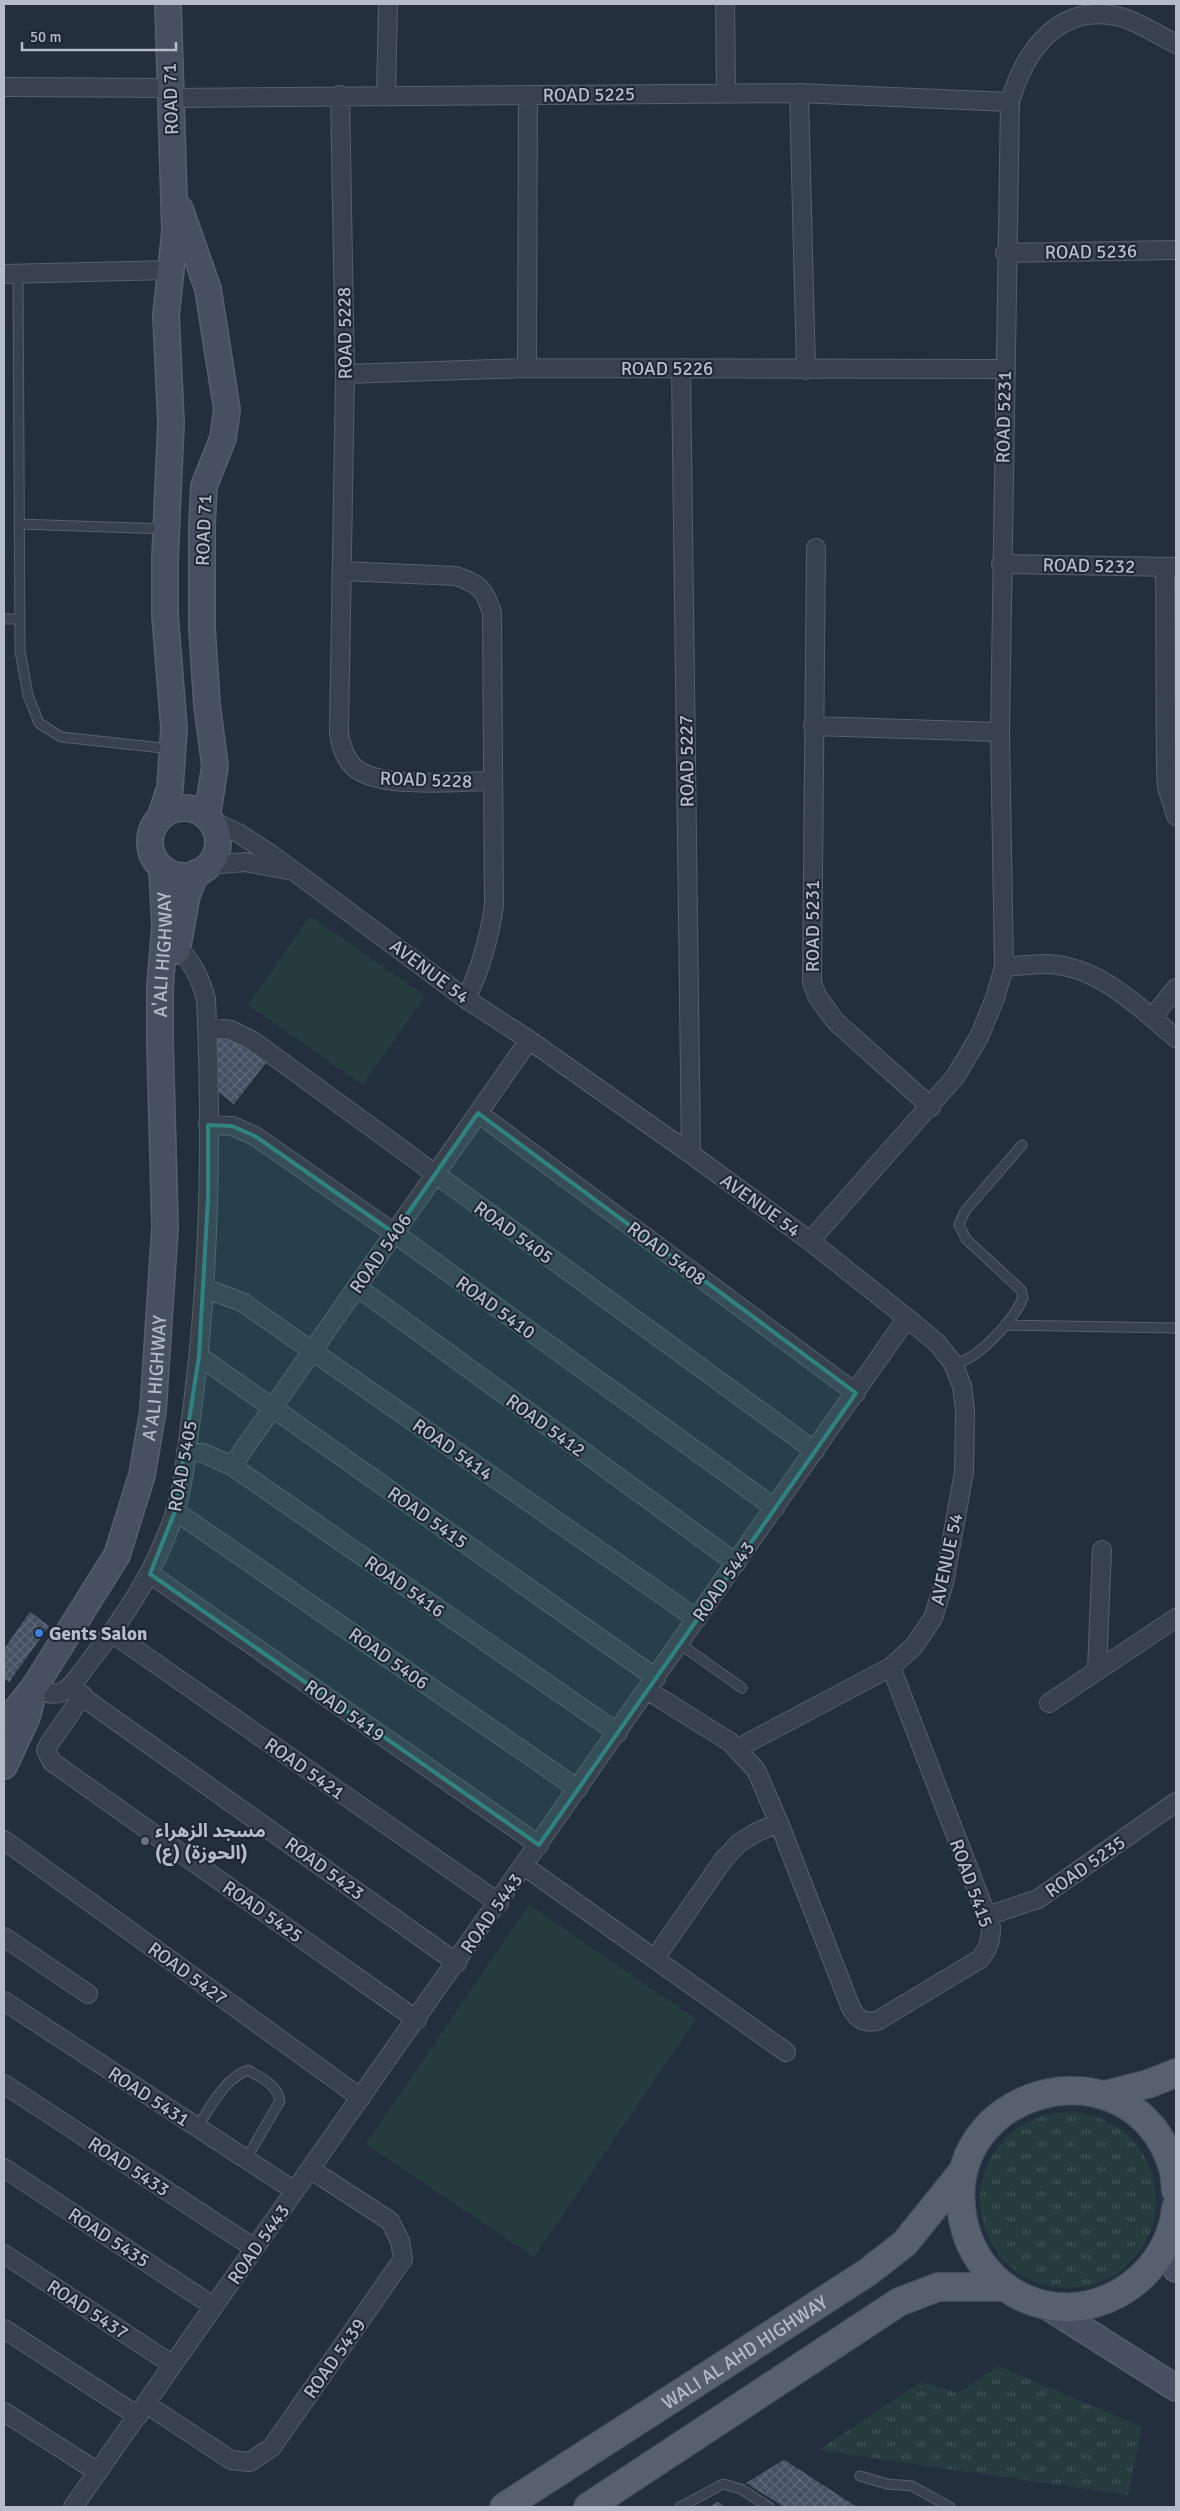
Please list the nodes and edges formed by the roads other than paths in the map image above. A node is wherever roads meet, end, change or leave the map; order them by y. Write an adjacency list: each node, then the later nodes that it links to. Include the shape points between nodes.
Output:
1 (168, 4): 8 (street, ROAD 71)
2 (388, 4): 10 (street)
3 (725, 4): 6 (street)
4 (1176, 44): 12 (street, ROAD 5231, via 1126,18 1087,14 1068,20 1051,30 1031,51 1017,75)
5 (4, 87): 8 (street, ROAD 5225)
6 (726, 92): 7 (street, ROAD 5225); 11 (street, ROAD 5225)
7 (799, 92): 12 (street, ROAD 5225); 22 (street)
8 (169, 93): 9 (street, ROAD 5225); 13 (street, ROAD 71)
9 (340, 95): 10 (street, ROAD 5225); 23 (street, ROAD 5228)
10 (386, 95): 11 (street, ROAD 5225)
11 (528, 95): 19 (street)
12 (1010, 102): 15 (street, ROAD 5231)
13 (173, 193): 17 (street, ROAD 71, via 175,232); 38 (street, ROAD 71, via 187,224 208,289 227,410 222,438 204,486 202,526 202,628 215,766)
14 (1176, 250): 15 (street, ROAD 5236); 16 (street, ROAD 5236)
15 (1006, 253): 21 (street, ROAD 5231)
16 (1176, 255)
17 (171, 270): 18 (street); 25 (street, ROAD 71, via 166,315 170,423)
18 (11, 274): 24 (lane)
19 (527, 368): 20 (street, ROAD 5226); 23 (street, ROAD 5226)
20 (681, 368): 22 (street, ROAD 5226); 55 (street, ROAD 5227)
21 (1004, 369): 22 (street, ROAD 5226); 27 (street, ROAD 5231)
22 (806, 370)
23 (344, 374): 29 (street, ROAD 5228)
24 (19, 524): 25 (lane); 31 (lane)
25 (166, 529): 34 (street, ROAD 71, via 165,615 174,728)
26 (816, 548): 32 (street, ROAD 5231)
27 (1001, 564): 28 (street, ROAD 5232); 33 (street, ROAD 5231)
28 (1171, 567): 36 (street, via 1166,772)
29 (342, 571): 35 (street, ROAD 5228, via 456,576 474,582 487,595 492,613); 35 (street, ROAD 5228, via 339,733 343,751 352,766 367,777 385,781)
30 (4, 619): 31 (lane)
31 (20, 619): 34 (lane, via 20,652 28,694 39,723 61,737)
32 (813, 726): 33 (street); 51 (street, ROAD 5231, via 812,982 824,1009 835,1021)
33 (1000, 732): 43 (street, ROAD 5231)
34 (172, 750): 37 (street, ROAD 71, via 170,788)
35 (492, 781): 45 (street, ROAD 5228, via 494,906 483,958)
36 (1176, 816)
37 (160, 818): 38 (street, via 180,808 203,812); 39 (street, via 150,840 154,858)
38 (209, 819): 40 (street, via 217,844); 41 (street, AVENUE 54, via 238,833)
39 (162, 868): 40 (street, via 178,875); 50 (street, A'ALI HIGHWAY, via 165,926)
40 (202, 869): 41 (street, AVENUE 54, via 245,862); 42 (street, A'ALI HIGHWAY, via 187,895)
41 (293, 871): 45 (street, AVENUE 54)
42 (177, 946): 47 (street, ROAD 5405, via 191,961 200,979 206,999); 50 (street, A'ALI HIGHWAY, via 171,1006)
43 (1004, 967): 46 (street, via 1047,964 1072,968 1095,976); 51 (street, ROAD 5231, via 978,1037 955,1077)
44 (1176, 988): 46 (street)
45 (466, 998): 49 (street, AVENUE 54)
46 (1152, 1018): 48 (street)
47 (207, 1027): 53 (street, ROAD 5405); 56 (street, ROAD 5405, via 232,1030 248,1038)
48 (1176, 1038)
49 (529, 1040): 52 (street, ROAD 5406); 55 (street, AVENUE 54)
50 (160, 1041): 84 (street, A'ALI HIGHWAY, via 165,1228 153,1411 142,1475 117,1556)
51 (931, 1107): 58 (street, ROAD 5231)
52 (478, 1113): 56 (street, ROAD 5406); 67 (street, ROAD 5408)
53 (208, 1125): 57 (street, ROAD 5410, via 232,1126 255,1136); 60 (street, ROAD 5405)
54 (1022, 1145): 62 (lane, via 965,1211 959,1225 966,1239 1022,1290 1022,1302)
55 (690, 1154): 58 (street, AVENUE 54)
56 (434, 1174): 57 (street, ROAD 5406); 69 (street, ROAD 5405)
57 (394, 1233): 59 (street, ROAD 5406); 72 (street, ROAD 5410)
58 (810, 1241): 61 (street, AVENUE 54)
59 (357, 1287): 64 (street, ROAD 5406); 75 (street, ROAD 5412)
60 (204, 1288): 64 (street, ROAD 5414, via 242,1302); 65 (street, ROAD 5405)
61 (907, 1318): 66 (street, AVENUE 54, via 938,1344); 67 (street, ROAD 5443)
62 (1005, 1325): 63 (lane); 66 (lane, via 976,1353 962,1363)
63 (1176, 1328)
64 (312, 1351): 68 (street, ROAD 5406); 78 (street, ROAD 5414)
65 (199, 1356): 68 (street, ROAD 5415); 70 (street, ROAD 5405)
66 (953, 1363): 81 (street, AVENUE 54, via 962,1386 965,1410 964,1472 944,1583 933,1618 914,1646)
67 (856, 1393): 69 (street, ROAD 5443)
68 (272, 1407): 71 (street, ROAD 5406); 83 (street, ROAD 5415)
69 (815, 1450): 72 (street, ROAD 5443)
70 (186, 1451): 71 (street, ROAD 5416); 73 (street, ROAD 5405)
71 (232, 1466): 89 (street, ROAD 5416)
72 (775, 1508): 75 (street, ROAD 5443)
73 (176, 1511): 76 (street, ROAD 5405); 92 (street, ROAD 5406)
74 (1102, 1550): 82 (street)
75 (736, 1563): 78 (street, ROAD 5443)
76 (150, 1574): 79 (street, ROAD 5405); 97 (street, ROAD 5419)
77 (1176, 1618): 82 (street)
78 (697, 1619): 80 (street, ROAD 5443)
79 (112, 1633): 86 (street, ROAD 5405); 99 (street, ROAD 5421)
80 (680, 1644): 83 (street, ROAD 5443); 85 (lane)
81 (891, 1666): 90 (street); 100 (street, ROAD 5415)
82 (1097, 1670): 87 (street)
83 (652, 1684): 89 (street, ROAD 5443); 90 (street, ROAD 5415)
84 (35, 1686): 86 (street, via 44,1693); 88 (street, A'ALI HIGHWAY); 91 (street, A'ALI HIGHWAY, via 27,1717)
85 (742, 1688)
86 (76, 1692): 103 (street, ROAD 5423); 106 (street, ROAD 5425, via 46,1750 52,1762)
87 (1049, 1703)
88 (4, 1724)
89 (618, 1733): 92 (street, ROAD 5443)
90 (738, 1748): 94 (street, ROAD 5415, via 756,1770)
91 (4, 1766)
92 (578, 1789): 97 (street, ROAD 5443)
93 (1176, 1802): 100 (street, ROAD 5235, via 1038,1899)
94 (779, 1822): 100 (street, ROAD 5415, via 851,2008 857,2018 866,2023 877,2021 980,1959 988,1950 991,1939); 102 (street, via 739,1843 724,1859)
95 (4, 1826): 96 (street, ROAD 5427)
96 (9, 1844): 111 (street, ROAD 5427)
97 (539, 1845): 98 (street, ROAD 5443)
98 (524, 1866): 99 (street, ROAD 5443); 102 (street)
99 (499, 1902): 103 (street, ROAD 5443)
100 (987, 1916)
101 (4, 1937): 104 (street)
102 (655, 1958): 107 (street)
103 (457, 1963): 106 (street, ROAD 5443)
104 (88, 1994)
105 (4, 2001): 112 (street, ROAD 5431)
106 (417, 2020): 111 (street, ROAD 5443)
107 (786, 2052)
108 (1176, 2073): 110 (main road)
109 (4, 2084): 121 (street, ROAD 5433)
110 (1104, 2096): 116 (main road, via 1075,2090 1045,2092 1017,2103 993,2120 975,2144); 118 (main road, via 1134,2111 1158,2135 1172,2166)
111 (361, 2098): 115 (street, ROAD 5443)
112 (197, 2127): 113 (street, ROAD 5431); 113 (lane, via 231,2080 240,2073 248,2070 274,2086 280,2100)
113 (246, 2159): 117 (street, ROAD 5431)
114 (4, 2168): 126 (street, ROAD 5435)
115 (310, 2170): 117 (street, ROAD 5443); 130 (street, ROAD 5439, via 390,2221 400,2241 402,2259 272,2447 250,2462 231,2460)
116 (963, 2171): 124 (main road, via 960,2203 966,2235 981,2264); 135 (main road, WALI AL AHD HIGHWAY, via 905,2242 868,2272)
117 (295, 2191): 121 (street, ROAD 5443)
118 (1176, 2191)
119 (1176, 2208): 120 (main road)
120 (1168, 2243): 123 (street); 125 (main road, via 1138,2282 1117,2296 1094,2304)
121 (254, 2248): 126 (street, ROAD 5443)
122 (4, 2254): 128 (street, ROAD 5437)
123 (1176, 2269)
124 (1004, 2287): 125 (main road); 136 (main road, via 938,2286 899,2302)
125 (1045, 2305): 129 (street)
126 (214, 2306): 128 (street, ROAD 5443)
127 (4, 2329): 130 (street, ROAD 5439)
128 (173, 2365): 130 (street, ROAD 5443)
129 (1176, 2388)
130 (142, 2410): 132 (street, ROAD 5443)
131 (4, 2412): 132 (street)
132 (98, 2472): 134 (street, ROAD 5443)
133 (860, 2476): 139 (lane, via 887,2484 912,2486)
134 (74, 2507)
135 (504, 2507)
136 (588, 2507)
137 (680, 2507): 138 (lane, via 723,2484 735,2486)
138 (769, 2507)
139 (950, 2507)

